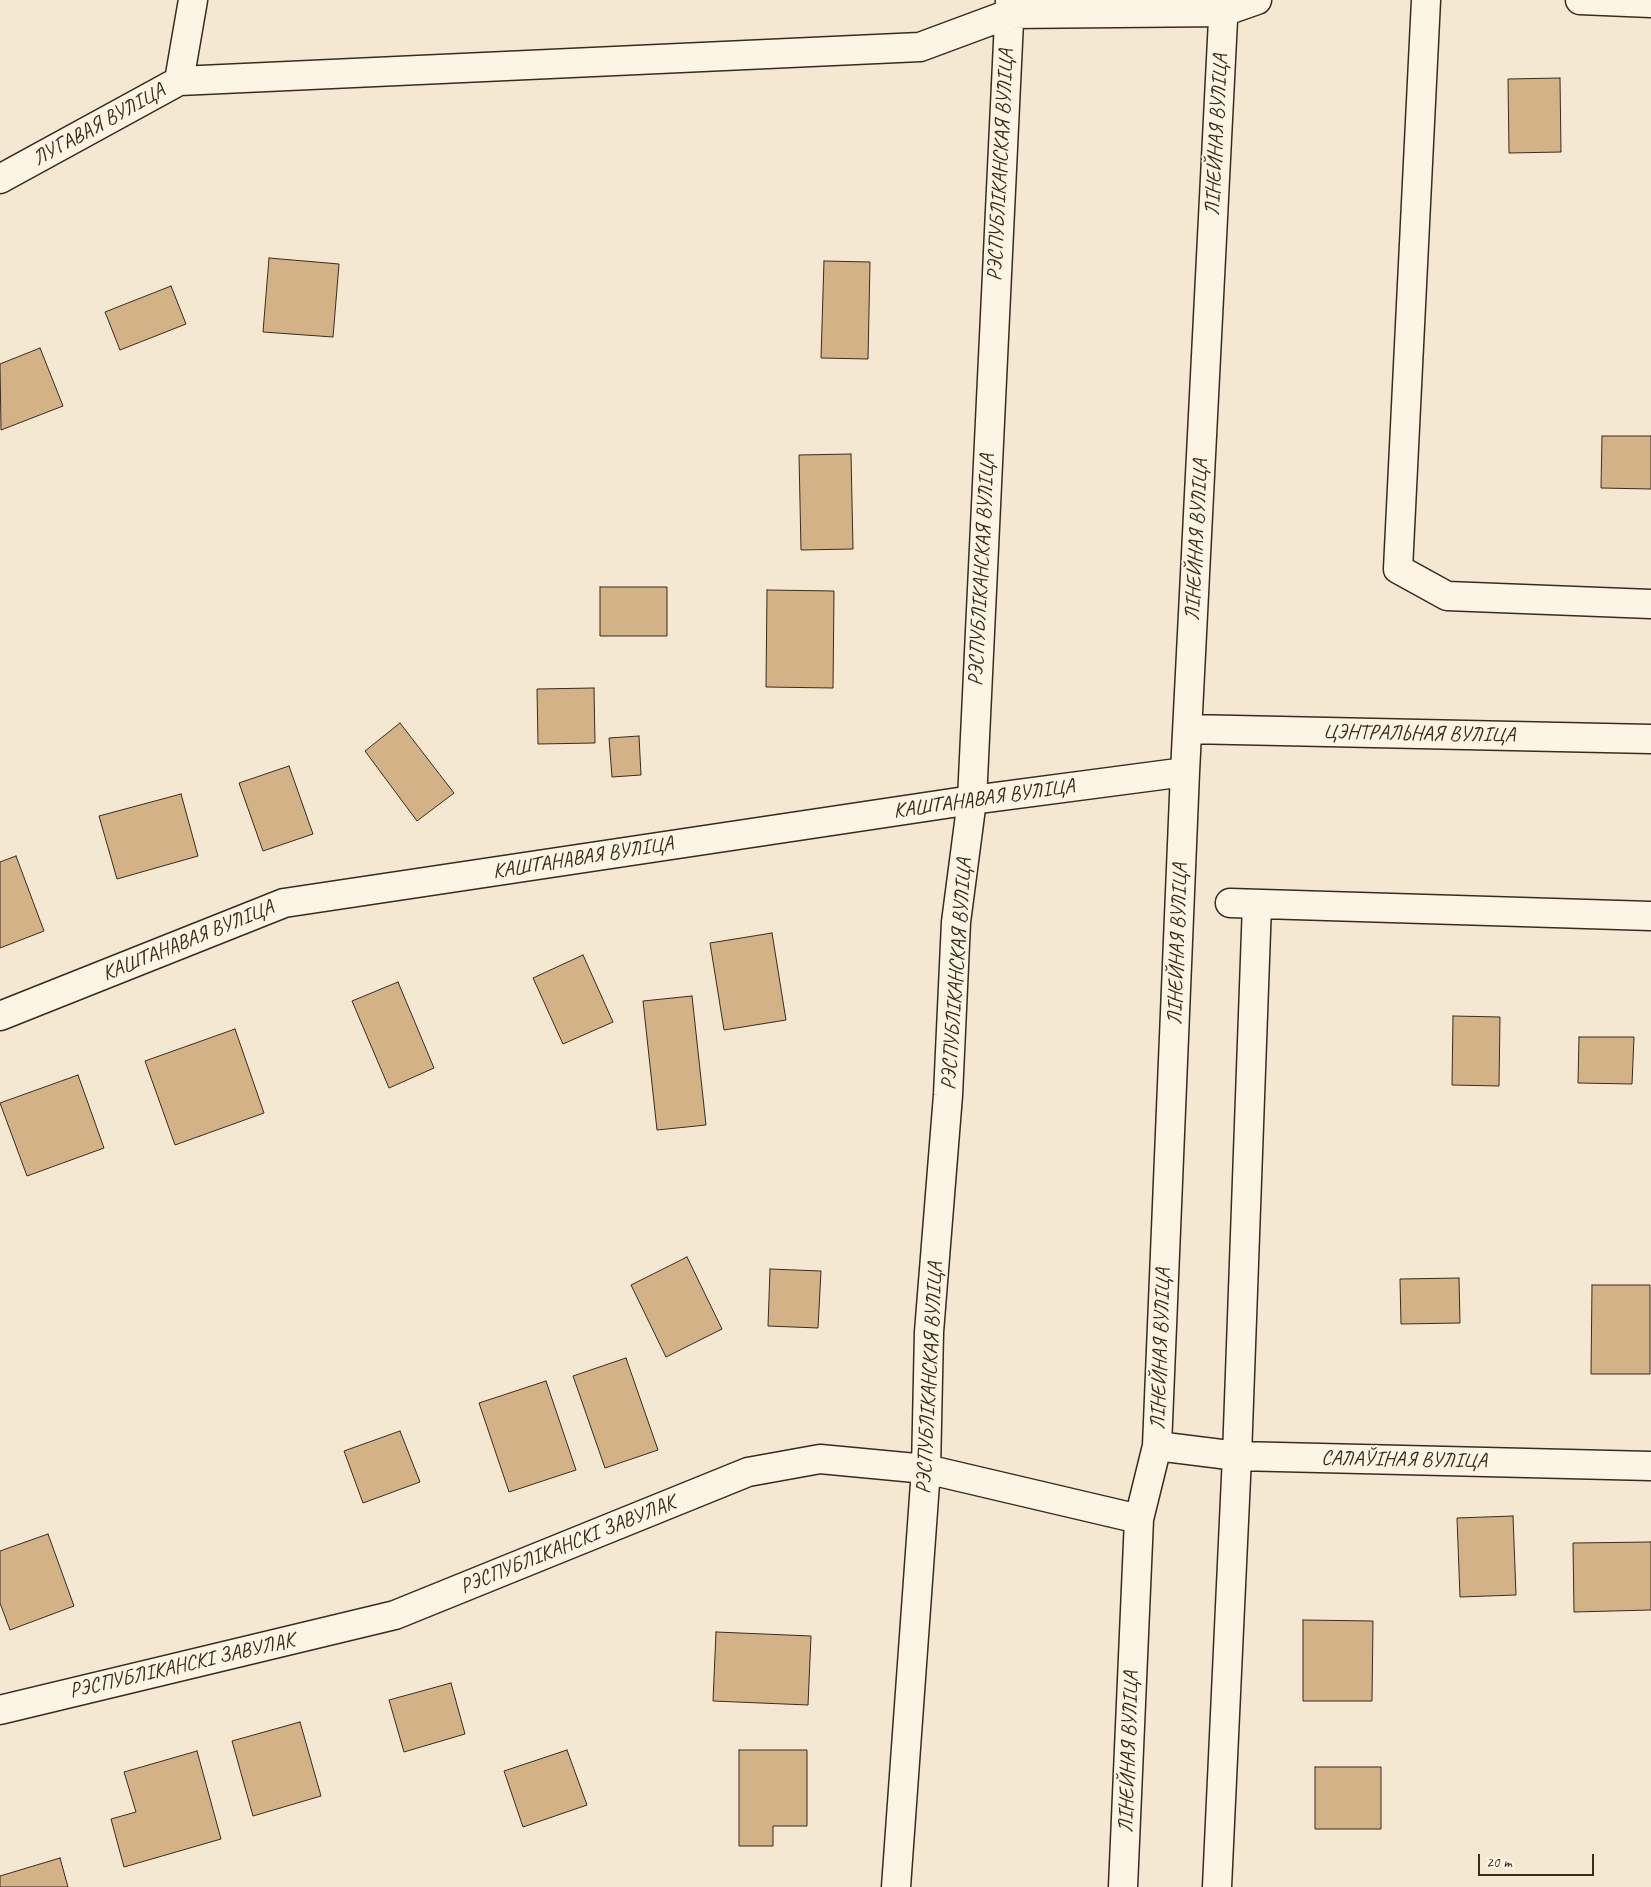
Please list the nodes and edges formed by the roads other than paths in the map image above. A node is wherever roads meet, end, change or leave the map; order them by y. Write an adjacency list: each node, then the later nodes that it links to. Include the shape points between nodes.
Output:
1 (193, 0): 8 (street, ЛУГАВАЯ ВУЛІЦА)
2 (1256, 0): 6 (street)
3 (1426, 0): 10 (street, via 1398,569 1447,596)
4 (1580, 0): 5 (street)
5 (1651, 3)
6 (1223, 6): 7 (street); 11 (street, ЛІНЕЙНАЯ ВУЛІЦА)
7 (1010, 7): 8 (street, via 920,47); 14 (street, РЭСПУБЛІКАНСКАЯ ВУЛІЦА)
8 (179, 81): 9 (street, ЛУГАВАЯ ВУЛІЦА)
9 (0, 179)
10 (1651, 604)
11 (1188, 729): 12 (street, ЦЭНТРАЛЬНАЯ ВУЛІЦА); 13 (street, ЛІНЕЙНАЯ ВУЛІЦА)
12 (1651, 739)
13 (1185, 772): 14 (street, КАШТАНАВАЯ ВУЛІЦА); 19 (street, ЛІНЕЙНАЯ ВУЛІЦА)
14 (972, 800): 18 (street, КАШТАНАВАЯ ВУЛІЦА, via 284,903); 22 (street, РЭСПУБЛІКАНСКАЯ ВУЛІЦА, via 956,922 948,1095 929,1332)
15 (1230, 903): 16 (street)
16 (1257, 904): 17 (street); 20 (street)
17 (1651, 916)
18 (0, 1016)
19 (1157, 1446): 20 (street, САЛАЎІНАЯ ВУЛІЦА); 23 (street, ЛІНЕЙНАЯ ВУЛІЦА)
20 (1237, 1456): 21 (street, САЛАЎІНАЯ ВУЛІЦА); 27 (street)
21 (1651, 1466)
22 (926, 1469): 23 (street, РЭСПУБЛІКАНСКІ ЗАВУЛАК); 24 (street, РЭСПУБЛІКАНСКІ ЗАВУЛАК, via 820,1459 748,1472 395,1615); 25 (street, РЭСПУБЛІКАНСКАЯ ВУЛІЦА)
23 (1139, 1519): 26 (street, ЛІНЕЙНАЯ ВУЛІЦА)
24 (0, 1710)
25 (896, 1887)
26 (1123, 1887)
27 (1217, 1887)

